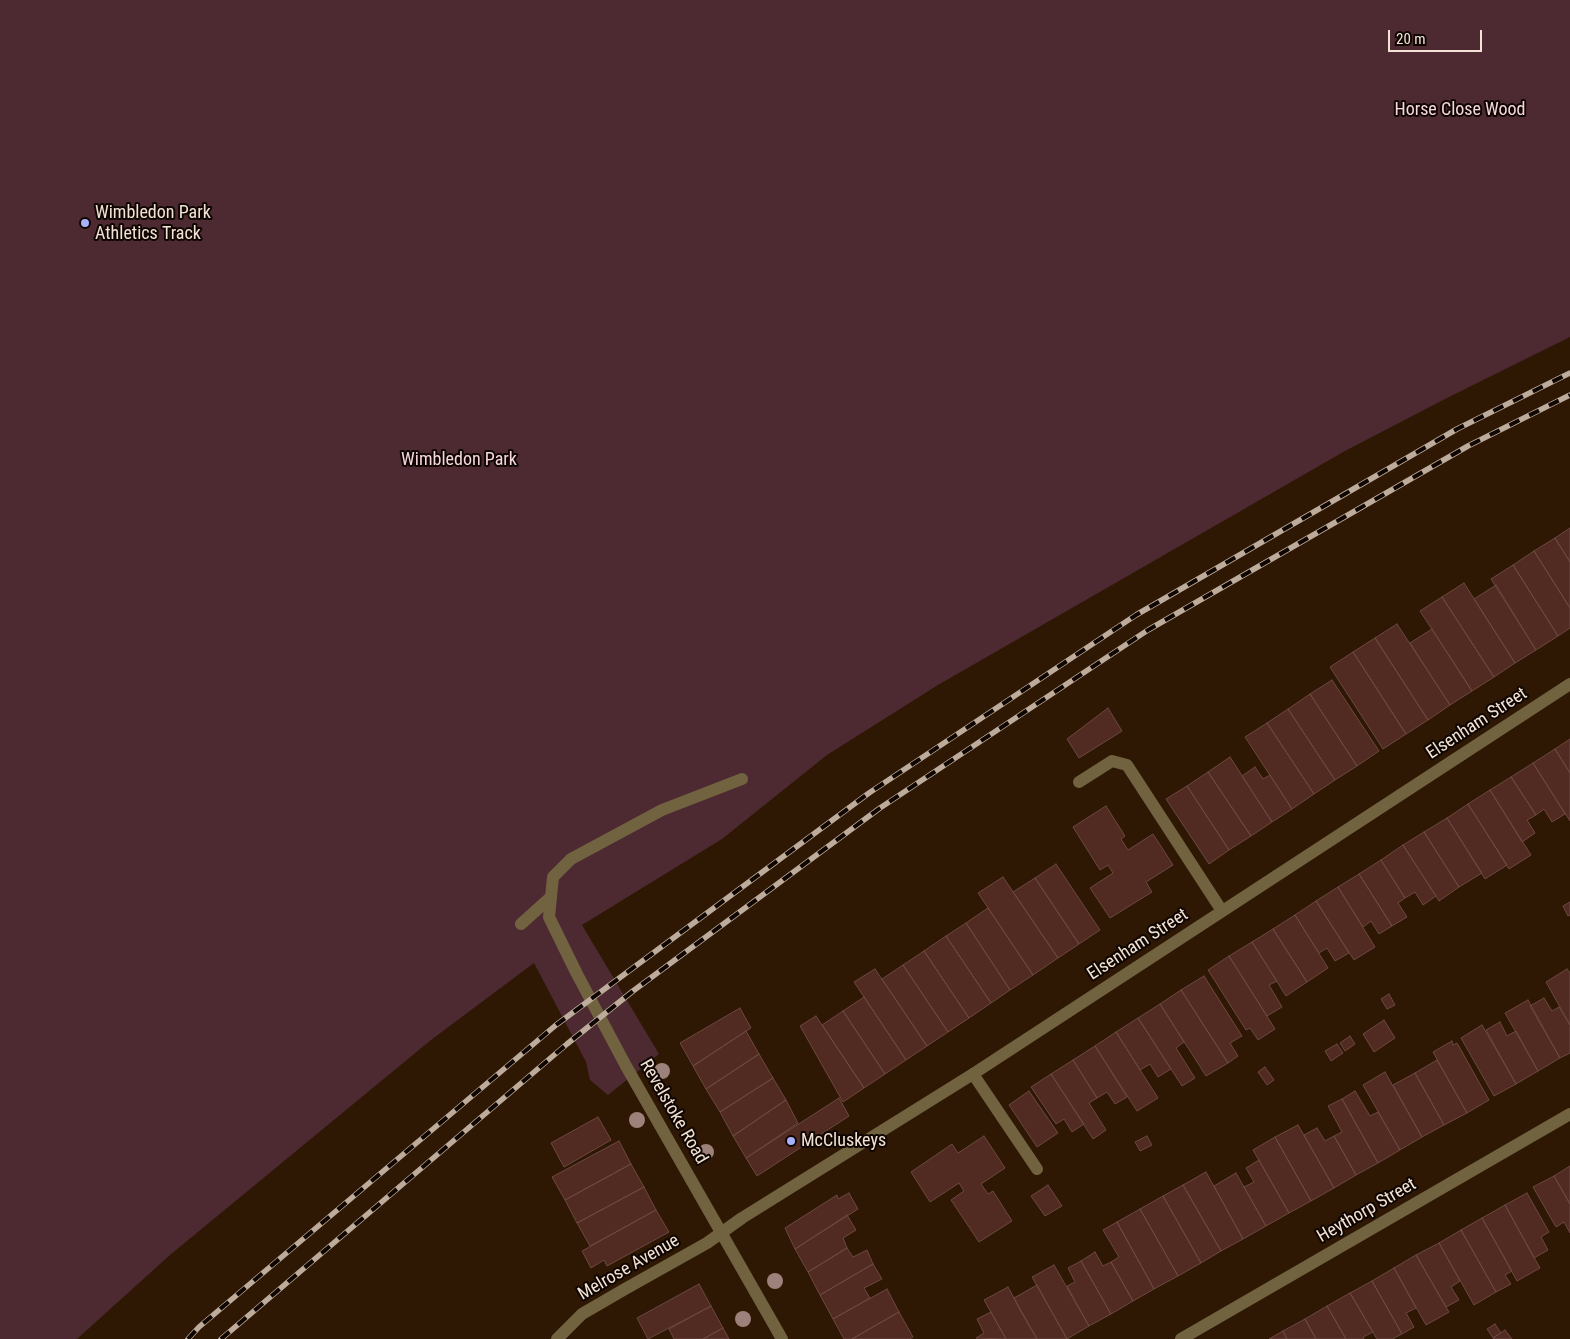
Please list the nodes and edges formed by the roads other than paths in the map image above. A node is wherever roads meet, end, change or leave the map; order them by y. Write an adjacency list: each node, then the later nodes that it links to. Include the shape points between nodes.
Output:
1 (1570, 684): 5 (street, Elsenham Street)
2 (742, 779): 4 (street, Revelstoke Road, via 662,810 571,859 553,877)
3 (1079, 782): 5 (street, via 1112,761 1127,764)
4 (551, 897): 6 (street); 10 (street, Revelstoke Road, via 549,917 577,974)
5 (1222, 911): 7 (street, Elsenham Street)
6 (521, 924)
7 (973, 1074): 9 (street); 10 (street, Elsenham Street)
8 (1570, 1114): 13 (street, Heythorp Street)
9 (1036, 1169)
10 (722, 1232): 11 (street, Melrose Avenue, via 582,1314); 12 (street, Revelstoke Road)
11 (556, 1339)
12 (782, 1339)
13 (1181, 1339)

